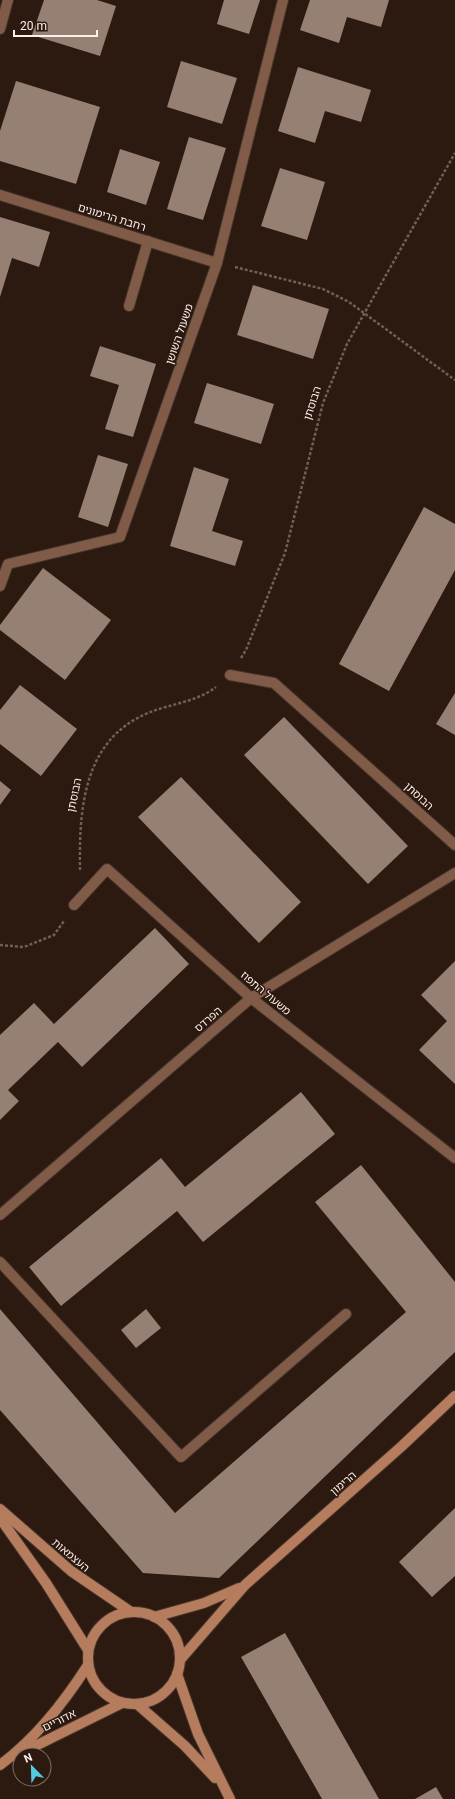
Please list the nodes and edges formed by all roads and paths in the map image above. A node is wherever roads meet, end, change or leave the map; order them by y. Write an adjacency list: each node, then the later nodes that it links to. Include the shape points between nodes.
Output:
1 (8, 0): 3 (street)
2 (283, 0): 7 (street, משעול השושן)
3 (0, 29)
4 (455, 153): 9 (path, הבוסתן)
5 (0, 195): 6 (street, רחבת הרימונים)
6 (148, 241): 7 (street, רחבת הרימונים); 8 (street)
7 (217, 262): 9 (path, via 323,289); 11 (street, משעול השושן, via 120,537 8,564)
8 (129, 306)
9 (364, 313): 10 (path); 12 (path, הבוסתן, via 347,344 323,403 285,553 246,650)
10 (455, 380)
11 (0, 586)
12 (230, 675): 13 (street, הבוסתן, via 274,683); 15 (path, הבוסתן, via 214,689 147,713 116,731 95,762 85,794 80,834 80,877)
13 (455, 845)
14 (455, 874): 17 (street, הפרדס)
15 (74, 905): 16 (path, הבוסתן, via 54,935 24,947); 17 (street, משעול התפוז, via 107,869)
16 (0, 945)
17 (251, 998): 18 (street, משעול התפוז); 19 (street, הפרדס)
18 (455, 1158)
19 (0, 1215)
20 (0, 1262): 21 (street, via 181,1457)
21 (346, 1314)
22 (455, 1396): 25 (street, הרימון)
23 (0, 1509): 26 (street, העצמאות, via 71,1572)
24 (0, 1518): 28 (street, via 46,1583)
25 (245, 1585): 27 (street, הרימון, via 204,1603); 29 (street, הרימון)
26 (131, 1612): 27 (street); 28 (street, via 116,1616 103,1624 93,1636)
27 (154, 1617): 29 (street, via 172,1632 178,1645)
28 (88, 1650): 30 (street)
29 (180, 1660): 31 (street)
30 (88, 1666): 32 (street, via 97,1687 108,1697); 34 (street, אדוריים, via 47,1720)
31 (177, 1674): 33 (street, via 170,1688 159,1697); 35 (street, via 198,1734)
32 (122, 1703): 33 (street); 34 (street, אדוריים)
33 (137, 1704): 35 (street, via 185,1746)
34 (4, 1762)
35 (222, 1786): 36 (street)
36 (230, 1799)

